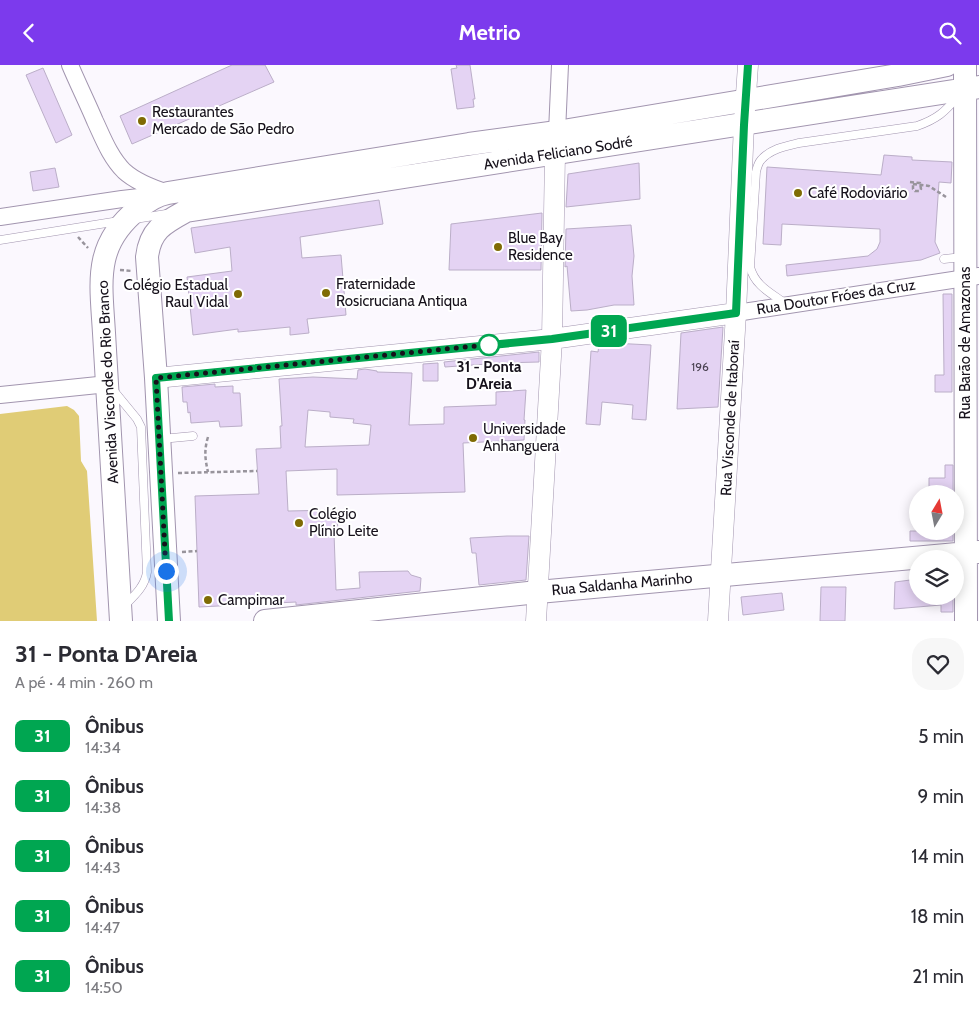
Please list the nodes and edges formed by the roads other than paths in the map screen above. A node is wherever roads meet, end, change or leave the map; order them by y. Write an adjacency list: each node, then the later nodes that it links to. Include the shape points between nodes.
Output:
1 (70, 65): 11 (street, via 116,163 134,178)
2 (560, 65): 10 (street)
3 (748, 65): 8 (street, Rua Visconde de Itaboraí)
4 (947, 65): 6 (main road, Avenida Feliciano Sodré)
5 (964, 65): 7 (main road, Rua Barão de Amazonas)
6 (898, 70): 8 (main road, Avenida Feliciano Sodré)
7 (972, 87): 9 (main road, Avenida Feliciano Sodré); 16 (main road, Rua Barão de Amazonas, via 956,199); 17 (lane, via 931,121 917,126 784,146 760,161 756,172 750,267 752,276 761,286)
8 (746, 101): 9 (street, Rua Visconde de Itaboraí); 10 (main road, Avenida Feliciano Sodré)
9 (744, 125): 10 (main road, Avenida Feliciano Sodré); 18 (street, Rua Visconde de Itaboraí)
10 (556, 143): 11 (main road, Avenida Feliciano Sodré, via 469,145); 12 (main road, Avenida Feliciano Sodré); 19 (street)
11 (165, 193): 13 (street); 14 (main road, Avenida Visconde do Rio Branco)
12 (186, 211): 14 (lane); 20 (main road, Avenida Feliciano Sodré, via 158,229 149,242 148,279)
13 (0, 217)
14 (125, 220): 15 (lane); 21 (main road, Avenida Visconde do Rio Branco, via 107,247 102,272)
15 (0, 240)
16 (963, 267): 17 (street, Rua Doutor Fróes da Cruz); 25 (main road, Rua Barão de Amazonas)
17 (788, 305): 18 (street, Rua Doutor Fróes da Cruz)
18 (736, 313): 19 (street, Rua Doutor Fróes da Cruz); 26 (street, Rua Visconde de Itaboraí)
19 (552, 339): 20 (street, Rua Doutor Fróes da Cruz); 27 (street)
20 (156, 378): 24 (main road)
21 (108, 384): 22 (street); 28 (main road, Avenida Visconde do Rio Branco); 28 (lane, via 141,427 147,572 142,587)
22 (0, 395)
23 (193, 436): 24 (lane)
24 (159, 439): 29 (main road)
25 (972, 553): 26 (main road, Rua Saldanha Marinho); 33 (main road, Rua Barão de Amazonas)
26 (721, 575): 27 (main road, Rua Saldanha Marinho); 32 (street, Rua Visconde de Itaboraí)
27 (538, 592): 30 (main road, Rua Saldanha Marinho); 31 (street)
28 (121, 615)
29 (168, 621)
30 (265, 621)
31 (536, 621)
32 (718, 621)
33 (966, 621)

